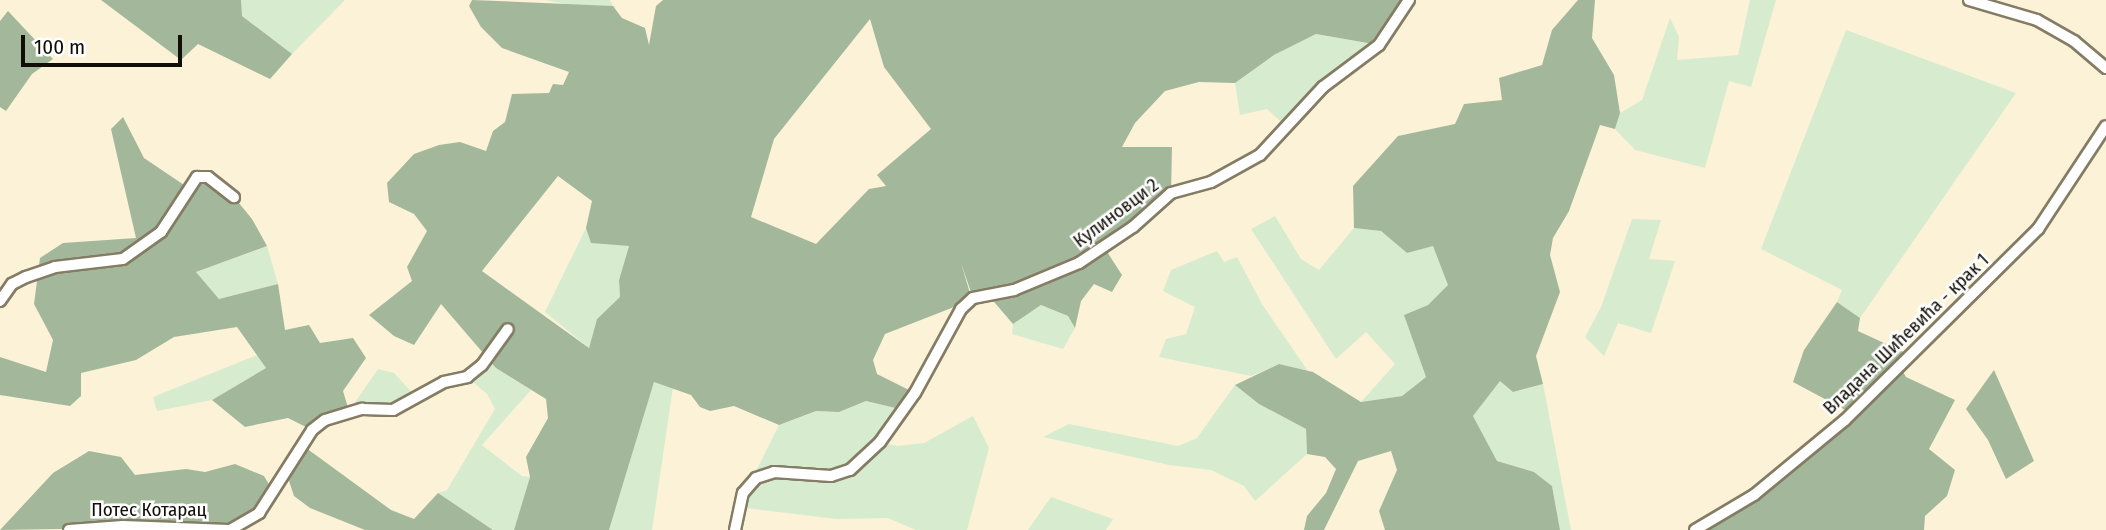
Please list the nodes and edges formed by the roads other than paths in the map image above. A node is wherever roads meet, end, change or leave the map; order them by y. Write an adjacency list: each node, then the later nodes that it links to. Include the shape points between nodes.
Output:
1 (1409, 0): 10 (street, Кулиновци 2, via 1380,45 1323,87 1260,155 1211,182 1171,193 1133,227 1079,263 1014,290 973,298 961,309 915,393 880,442 850,470 831,476 775,472 756,478 743,492)
2 (1969, 0): 3 (street, via 2037,19)
3 (2106, 68)
4 (2106, 126): 11 (street, Владана Шићевића - крак 1, via 2038,229 1845,420 1754,495)
5 (234, 197): 6 (street, via 212,179 197,177 160,232 140,249 123,259 55,268 26,277 12,284)
6 (0, 302)
7 (508, 328): 9 (street, Потес Котарац, via 482,365 467,377 444,382 393,410 362,409 325,420 312,430 260,513)
8 (69, 530): 9 (street, Потес Котарац, via 123,526)
9 (230, 530)
10 (735, 530)
11 (1695, 530)

